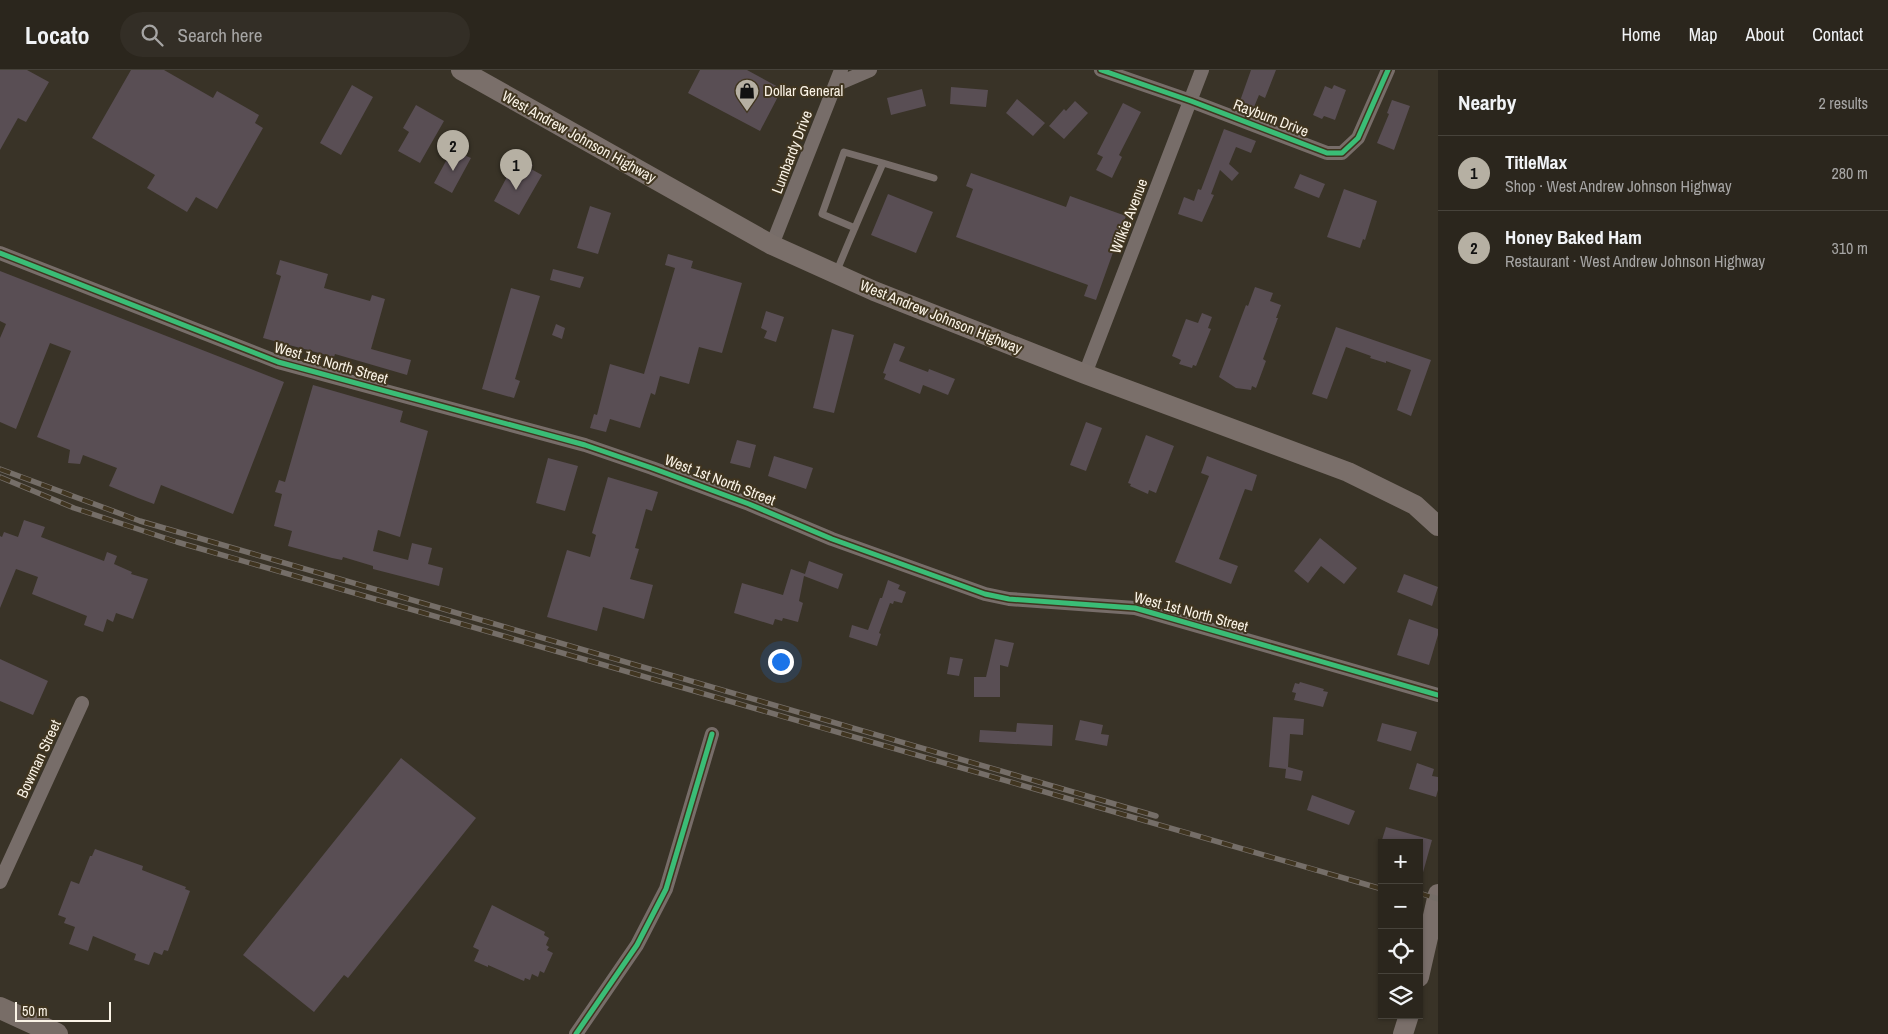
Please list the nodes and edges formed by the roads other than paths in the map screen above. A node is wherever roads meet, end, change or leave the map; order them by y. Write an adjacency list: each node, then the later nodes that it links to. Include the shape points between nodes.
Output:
1 (461, 70): 12 (main road, West Andrew Johnson Highway)
2 (840, 70): 7 (street, Lumbardy Drive)
3 (870, 70): 7 (street)
4 (1101, 70): 8 (street, Rayburn Drive)
5 (1202, 70): 8 (street, Wilkie Avenue)
6 (1388, 70): 8 (street, Rayburn Drive, via 1358,138 1342,153 1327,153)
7 (835, 85): 12 (street, Lumbardy Drive)
8 (1191, 101): 15 (street, Wilkie Avenue)
9 (883, 163): 10 (lane); 11 (lane); 11 (lane, via 844,152 822,214)
10 (934, 178)
11 (855, 228): 14 (lane)
12 (772, 245): 14 (main road, West Andrew Johnson Highway)
13 (0, 253): 17 (street, West 1st North Street, via 278,362 593,448 986,594 1009,599 1136,608)
14 (836, 274): 15 (main road, West Andrew Johnson Highway)
15 (1086, 374): 16 (main road, West Andrew Johnson Highway, via 1348,472 1415,505)
16 (1438, 526)
17 (1438, 695)
18 (82, 703): 20 (street, Bowman Street)
19 (712, 734): 26 (street, via 666,889 637,945)
20 (0, 882)
21 (1438, 894): 22 (main road)
22 (1420, 974)
23 (0, 1008): 25 (main road)
24 (1408, 1019): 27 (main road)
25 (57, 1034)
26 (576, 1034)
27 (1403, 1034)

